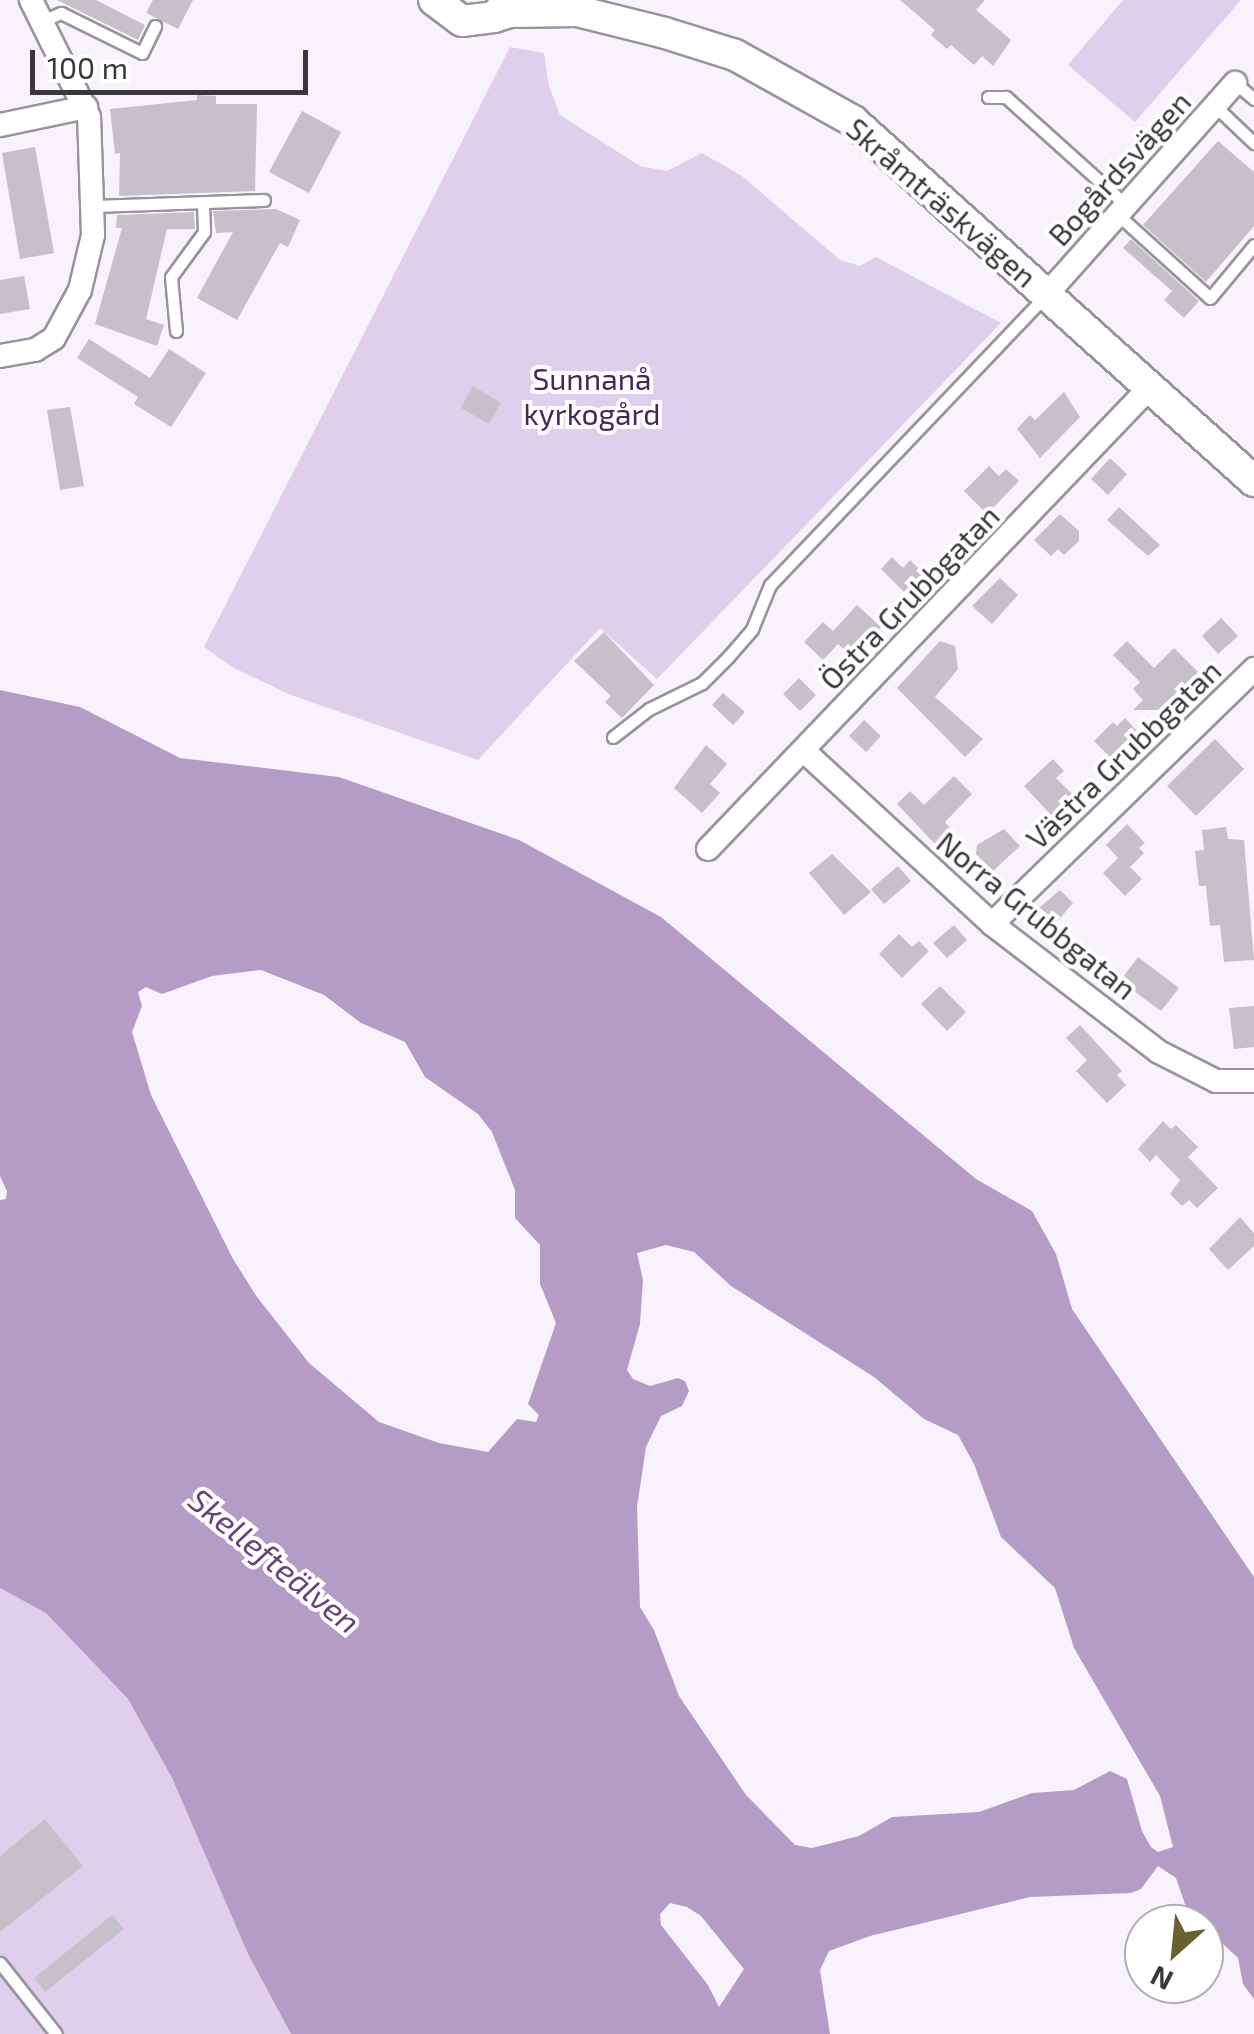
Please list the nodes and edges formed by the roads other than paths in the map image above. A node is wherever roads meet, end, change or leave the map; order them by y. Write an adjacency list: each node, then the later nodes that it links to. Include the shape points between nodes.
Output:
1 (62, 0): 5 (lane)
2 (434, 0): 4 (main road, Skråmträskvägen, via 462,21)
3 (569, 6): 4 (main road, Skråmträskvägen); 19 (main road, Skråmträskvägen, via 735,55 795,86 866,131)
4 (501, 8)
5 (42, 12): 6 (lane, via 61,13 142,53); 11 (street)
6 (155, 26)
7 (1235, 83): 9 (lane); 10 (street, Bogårdsvägen)
8 (988, 98): 17 (lane, via 1006,97)
9 (1254, 99)
10 (1215, 106): 13 (lane); 17 (street, Bogårdsvägen)
11 (86, 108): 12 (street); 16 (street)
12 (0, 125)
13 (1254, 144)
14 (264, 200): 15 (lane)
15 (202, 202): 16 (lane); 20 (lane, via 204,232 171,277)
16 (93, 206): 21 (street, via 80,290 54,338 35,350)
17 (1122, 209): 18 (lane, via 1210,298); 19 (street, Bogårdsvägen)
18 (1254, 245)
19 (1047, 294): 22 (main road, Skråmträskvägen); 25 (lane, via 770,586 752,629 728,658 702,683 649,709)
20 (176, 331)
21 (0, 356)
22 (1152, 385): 23 (main road, Skråmträskvägen); 26 (street, Östra Grubbgatan)
23 (1254, 481)
24 (1254, 669): 28 (street, Västra Grubbgatan)
25 (613, 737)
26 (804, 751): 27 (street, Östra Grubbgatan); 28 (street, Norra Grubbgatan)
27 (708, 849)
28 (992, 924): 29 (street, Norra Grubbgatan, via 1159,1052 1216,1081)
29 (1254, 1081)
30 (0, 1964): 31 (lane)
31 (56, 2034)

